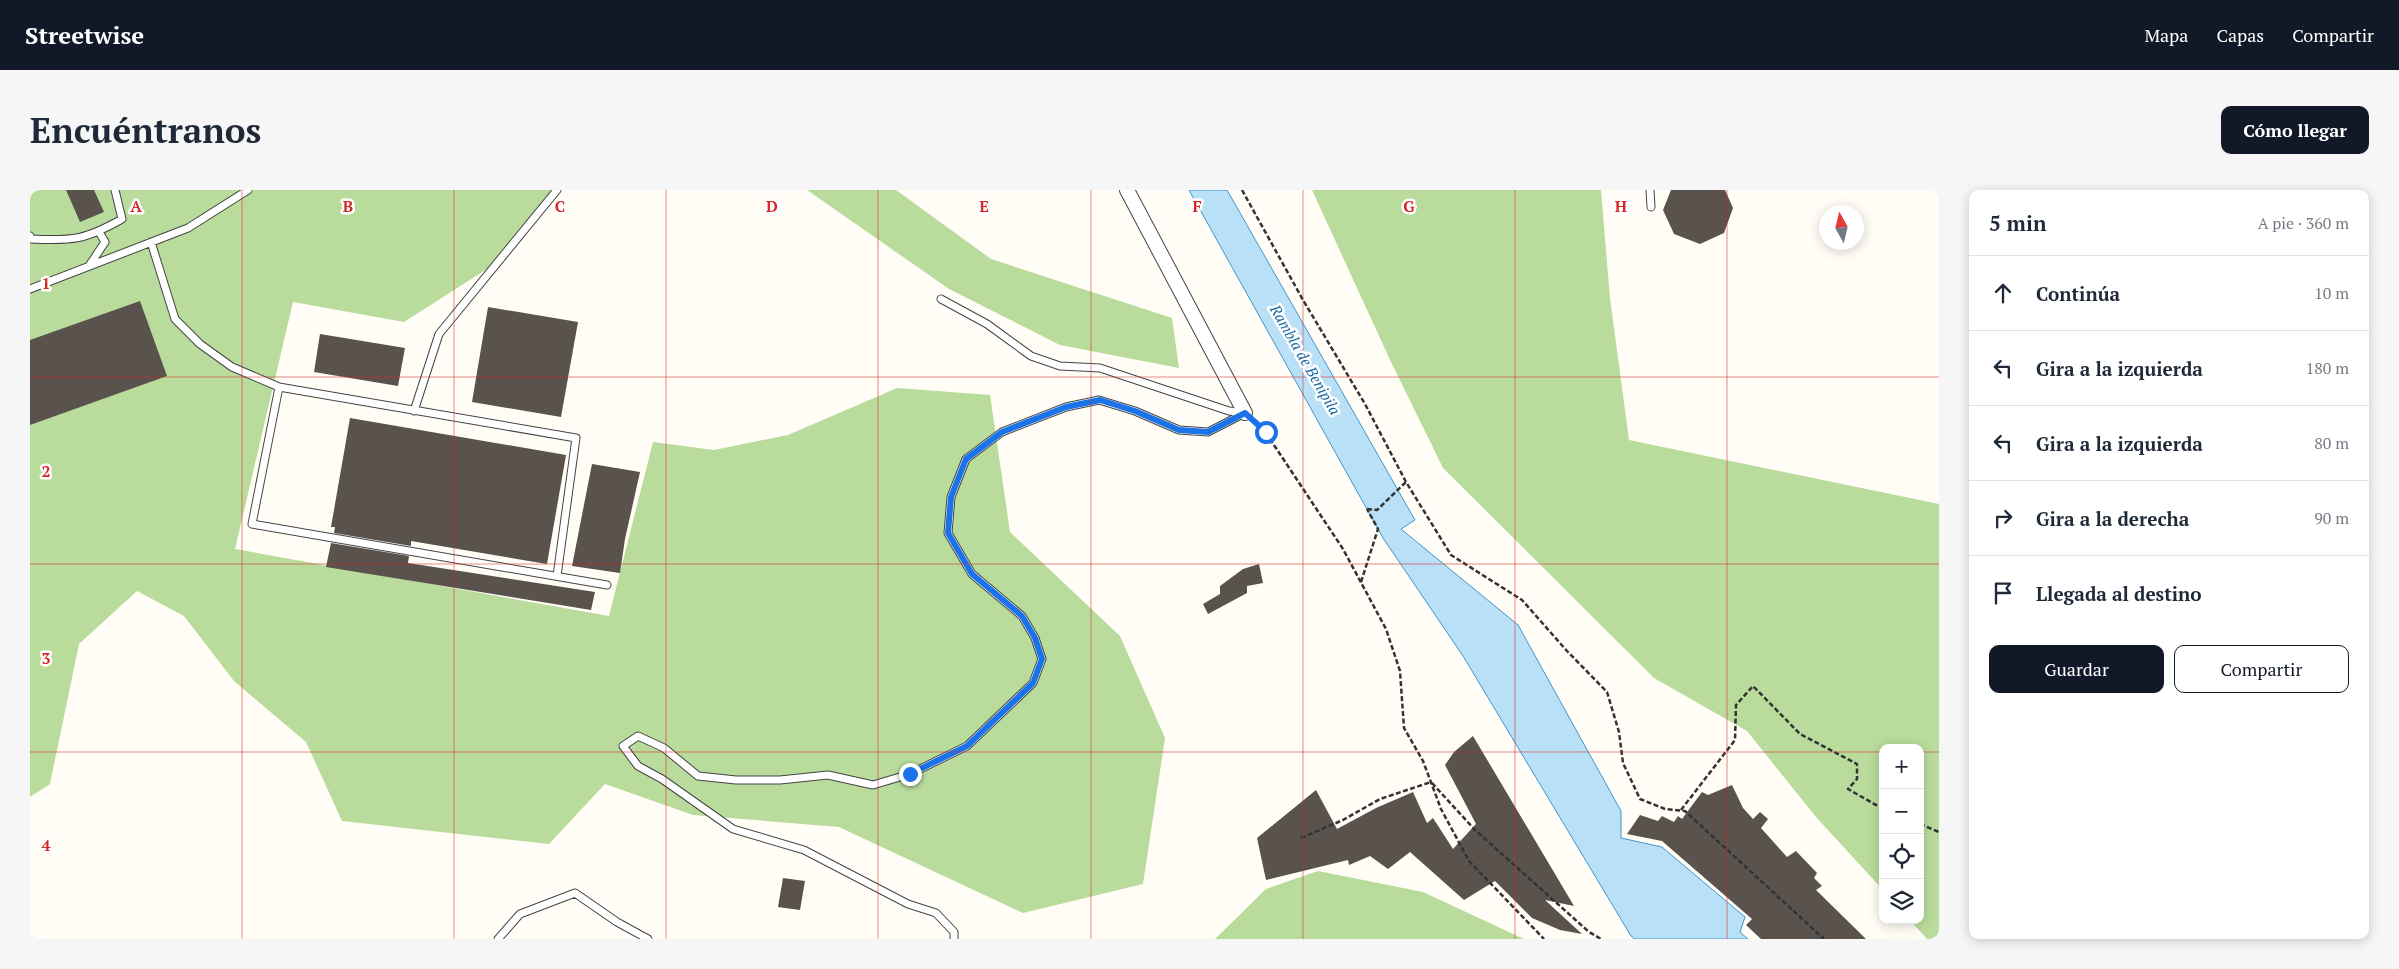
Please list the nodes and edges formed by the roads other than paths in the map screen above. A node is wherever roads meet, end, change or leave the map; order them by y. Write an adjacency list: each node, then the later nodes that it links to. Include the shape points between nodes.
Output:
1 (115, 190): 7 (lane, via 122,218)
2 (248, 190): 9 (lane, via 188,228)
3 (558, 190): 14 (lane, via 439,334)
4 (1127, 190): 15 (street)
5 (1650, 190): 6 (lane)
6 (1651, 207)
7 (99, 232): 8 (lane, via 69,241 31,239); 10 (lane, via 105,242)
8 (30, 236)
9 (151, 242): 10 (lane); 13 (lane, via 174,319 200,344 232,367)
10 (88, 266): 11 (lane)
11 (30, 289)
12 (941, 299): 15 (lane, via 987,324 1031,356 1060,366 1100,368 1229,411)
13 (279, 387): 14 (lane); 16 (lane, via 252,524)
14 (414, 411): 16 (lane, via 576,438)
15 (1245, 413): 20 (lane, via 1208,432 1179,430 1100,400 1066,407 1002,432 966,459 951,497 948,533 972,574 1022,616 1035,638 1042,659 1033,683 967,746 910,774 873,785 828,775 780,780 698,776 664,748 638,736 624,746 638,766 733,828 804,850 908,904 936,912 954,932)
16 (557, 576): 17 (lane)
17 (607, 585)
18 (498, 939): 19 (lane, via 520,914 575,893)
19 (648, 939)
20 (954, 939)

